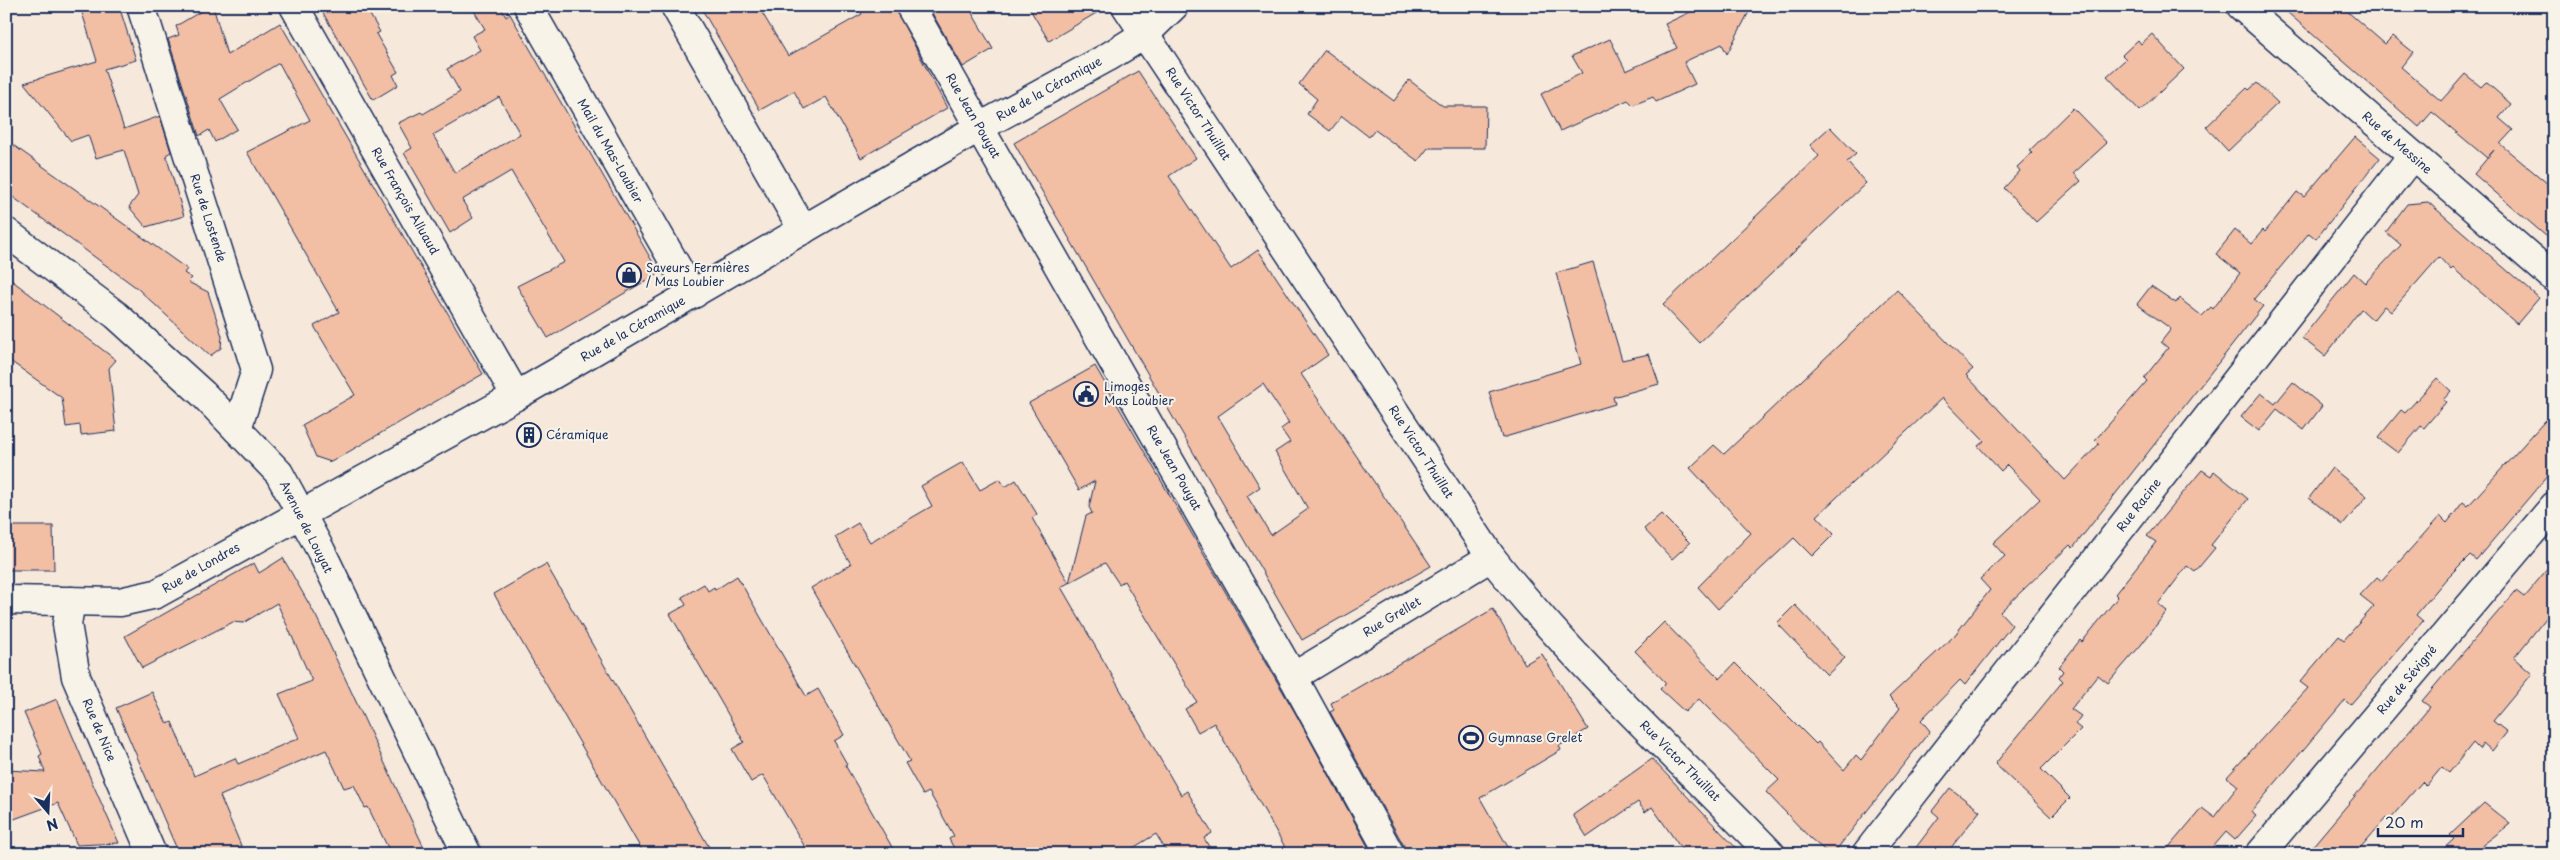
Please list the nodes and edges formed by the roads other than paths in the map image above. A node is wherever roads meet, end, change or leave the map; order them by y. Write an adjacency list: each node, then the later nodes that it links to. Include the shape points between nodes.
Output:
1 (141, 6): 17 (street, Rue de Lostende, via 256,370)
2 (294, 6): 16 (street, Rue François Alluaud)
3 (528, 6): 15 (street, Mail du Mas-Loubier)
4 (675, 6): 12 (street)
5 (910, 6): 10 (street, Rue Jean Pouyat)
6 (1126, 6): 9 (street, Rue Victor Thuillat)
7 (1174, 6): 9 (street, Rue de la Céramique)
8 (2241, 6): 11 (street, Rue de Messine)
9 (1145, 34): 10 (street, Rue de la Céramique); 20 (street, Rue Victor Thuillat)
10 (980, 127): 12 (street, Rue de la Céramique); 23 (street, Rue Jean Pouyat)
11 (2412, 156): 14 (street, Rue de Messine); 28 (street, Rue Racine)
12 (803, 230): 15 (street, Rue de la Céramique)
13 (6, 232): 17 (street, Avenue de Louyat, via 116,315 203,394)
14 (2554, 278)
15 (694, 294): 16 (street, Rue de la Céramique)
16 (516, 396): 19 (street, Rue de la Céramique)
17 (237, 430): 19 (street, Avenue de Louyat, via 278,473)
18 (2554, 506): 29 (street, Rue de Sévigné)
19 (300, 515): 22 (street, Rue de Londres, via 156,594 120,602); 25 (street, Avenue de Louyat, via 321,551)
20 (1490, 557): 23 (street, Rue Grellet); 27 (street, Rue Victor Thuillat, via 1616,698)
21 (6, 600): 22 (street, Rue de Londres)
22 (71, 601): 24 (street, Rue de Nice, via 67,624 76,676)
23 (1293, 677): 26 (street, Rue Jean Pouyat)
24 (152, 854)
25 (467, 854)
26 (1390, 854)
27 (1771, 854)
28 (1866, 854)
29 (2260, 854)

